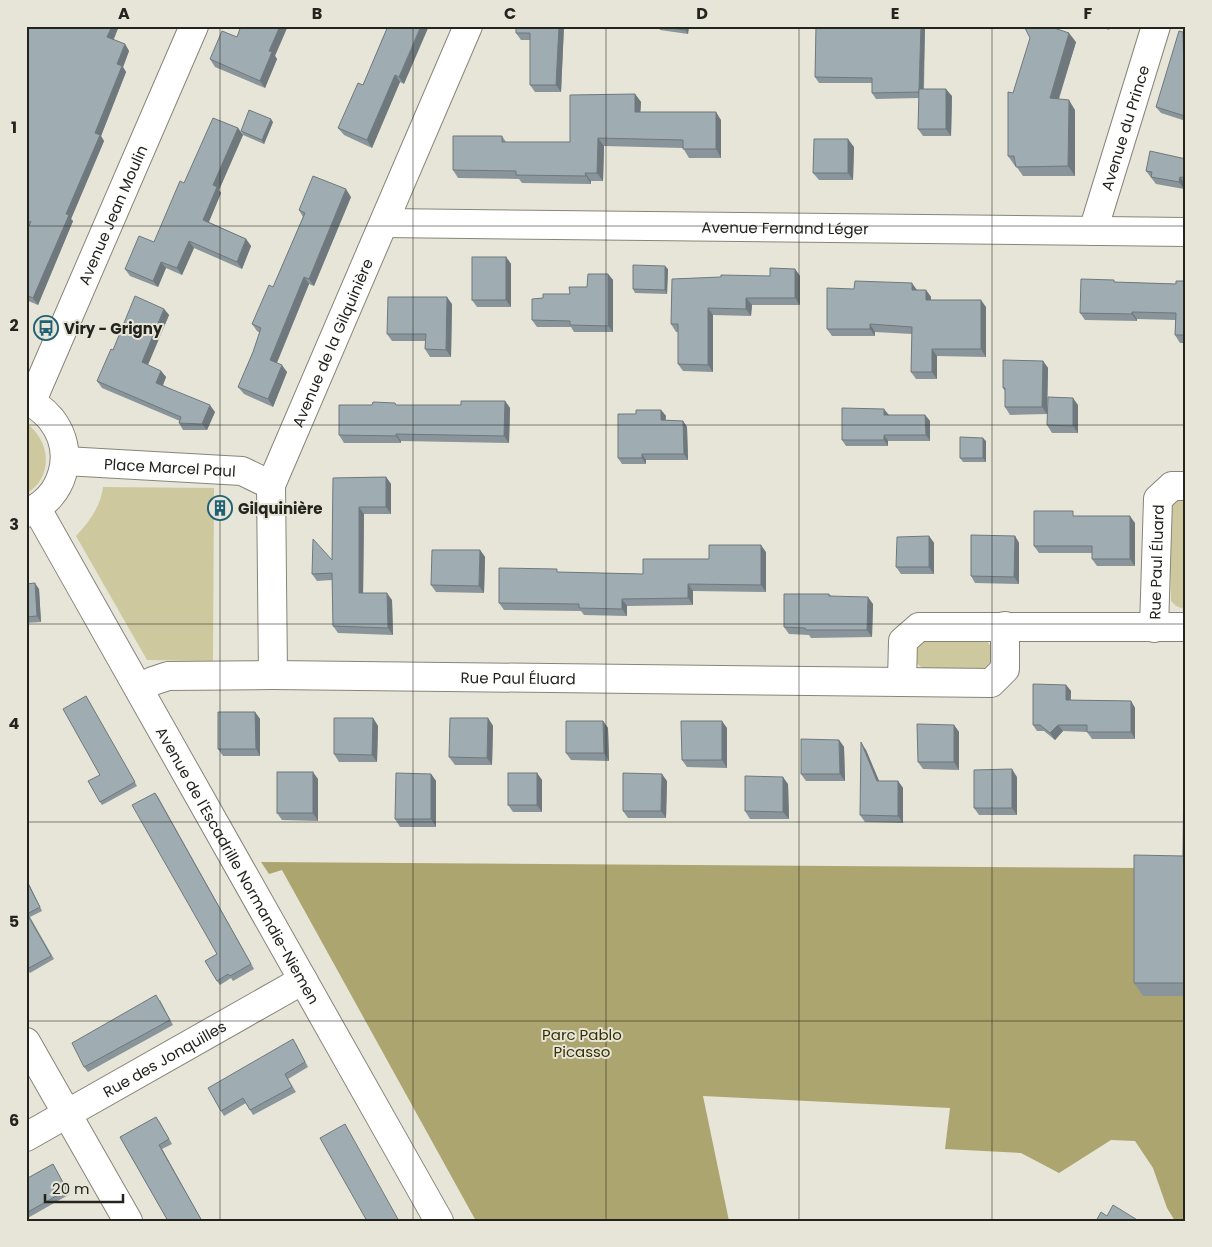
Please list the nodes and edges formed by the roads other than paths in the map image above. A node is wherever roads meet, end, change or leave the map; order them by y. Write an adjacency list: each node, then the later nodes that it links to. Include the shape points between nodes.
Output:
1 (194, 26): 7 (street, Avenue Jean Moulin)
2 (468, 26): 4 (street, Avenue de la Gilquinière)
3 (1156, 26): 5 (street, Avenue du Prince)
4 (384, 223): 5 (street, Avenue Fernand Léger); 9 (street, Avenue de la Gilquinière)
5 (1093, 232): 6 (street, Avenue Fernand Léger)
6 (1186, 232)
7 (29, 402): 8 (street, via 46,413 57,427 64,443)
8 (65, 461): 9 (street, Place Marcel Paul, via 242,471); 11 (street, via 61,480 51,496)
9 (272, 485): 15 (street, Avenue de la Gilquinière)
10 (1186, 486): 14 (street, Rue Paul Éluard, via 1172,486 1158,499)
11 (31, 511): 17 (street, Avenue de l'Escadrille Normandie-Niemen)
12 (1005, 626): 14 (street, Rue Paul Éluard); 16 (street, Rue Paul Éluard, via 919,627 903,641); 16 (street, Rue Paul Éluard, via 1004,669 991,683)
13 (1186, 627): 14 (street, Rue Paul Éluard)
14 (1154, 628)
15 (273, 675): 16 (street, Rue Paul Éluard); 17 (street, Rue Paul Éluard, via 168,676)
16 (902, 682)
17 (139, 689): 18 (street, Avenue de l'Escadrille Normandie-Niemen)
18 (303, 980): 20 (street, Rue des Jonquilles); 23 (street, Avenue de l'Escadrille Normandie-Niemen)
19 (26, 1042): 20 (street)
20 (68, 1114): 21 (street, Rue des Jonquilles); 22 (street)
21 (26, 1138)
22 (128, 1221)
23 (439, 1221)

